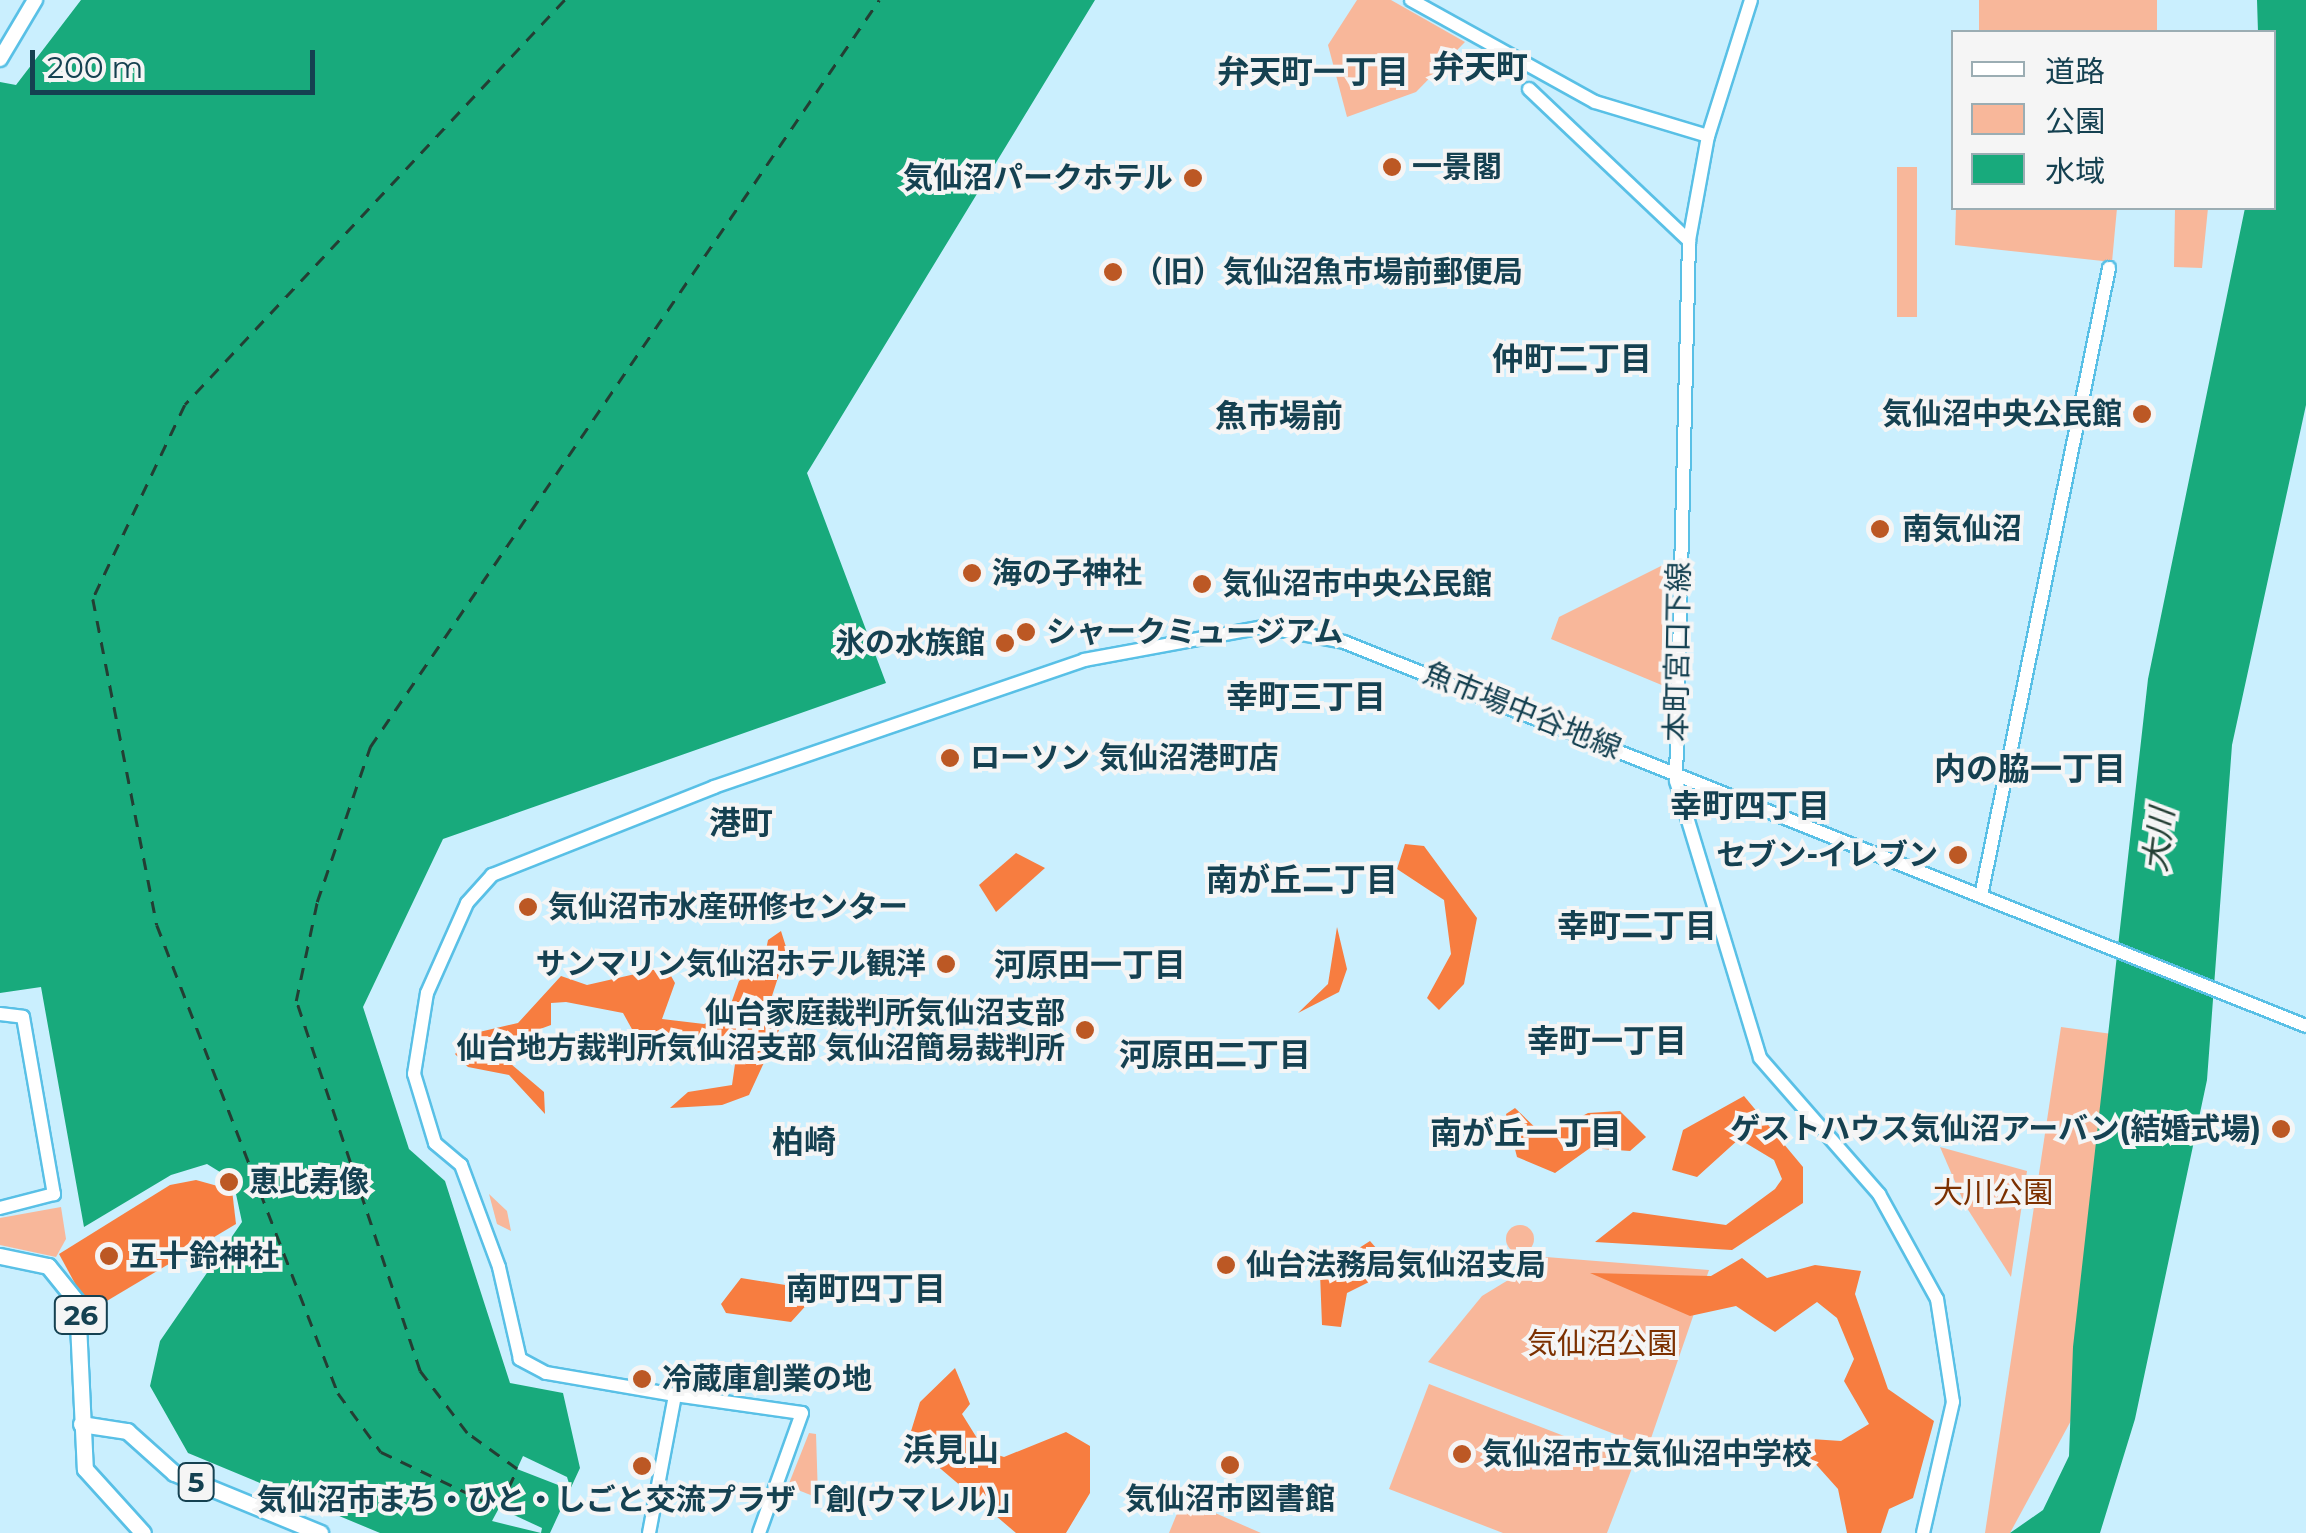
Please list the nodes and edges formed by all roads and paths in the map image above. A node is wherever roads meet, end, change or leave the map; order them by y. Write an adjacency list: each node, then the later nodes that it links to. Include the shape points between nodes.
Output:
1 (36, 0): 4 (main road)
2 (1411, 0): 6 (street, via 1595,102)
3 (1750, 0): 6 (street, 本町宮口下線)
4 (0, 59)
5 (1529, 89): 7 (street)
6 (1708, 136): 7 (street, 本町宮口下線)
7 (1689, 241): 9 (street, 本町宮口下線)
8 (2109, 268): 10 (street)
9 (1676, 773): 10 (street, 魚市場中谷地線); 15 (street, 魚市場中谷地線, via 1344,642 1242,629 1084,660 492,874 440,958 414,1057 436,1143 461,1165 500,1266 520,1359 531,1369); 21 (street, 本町宮口下線, via 1685,828 1760,1058 1878,1194 1937,1299 1953,1402)
10 (1982, 891): 12 (street, 魚市場中谷地線)
11 (0, 1014): 13 (street, via 23,1017 54,1194)
12 (2306, 1026)
13 (0, 1208)
14 (0, 1256): 16 (main road, 26, via 48,1266 77,1302)
15 (674, 1395): 19 (street); 20 (street, via 802,1413)
16 (81, 1424): 17 (main road, 26, via 91,1483); 18 (main road, 5, via 127,1431 174,1473)
17 (143, 1533)
18 (320, 1533)
19 (649, 1533)
20 (758, 1533)
21 (1923, 1533)

